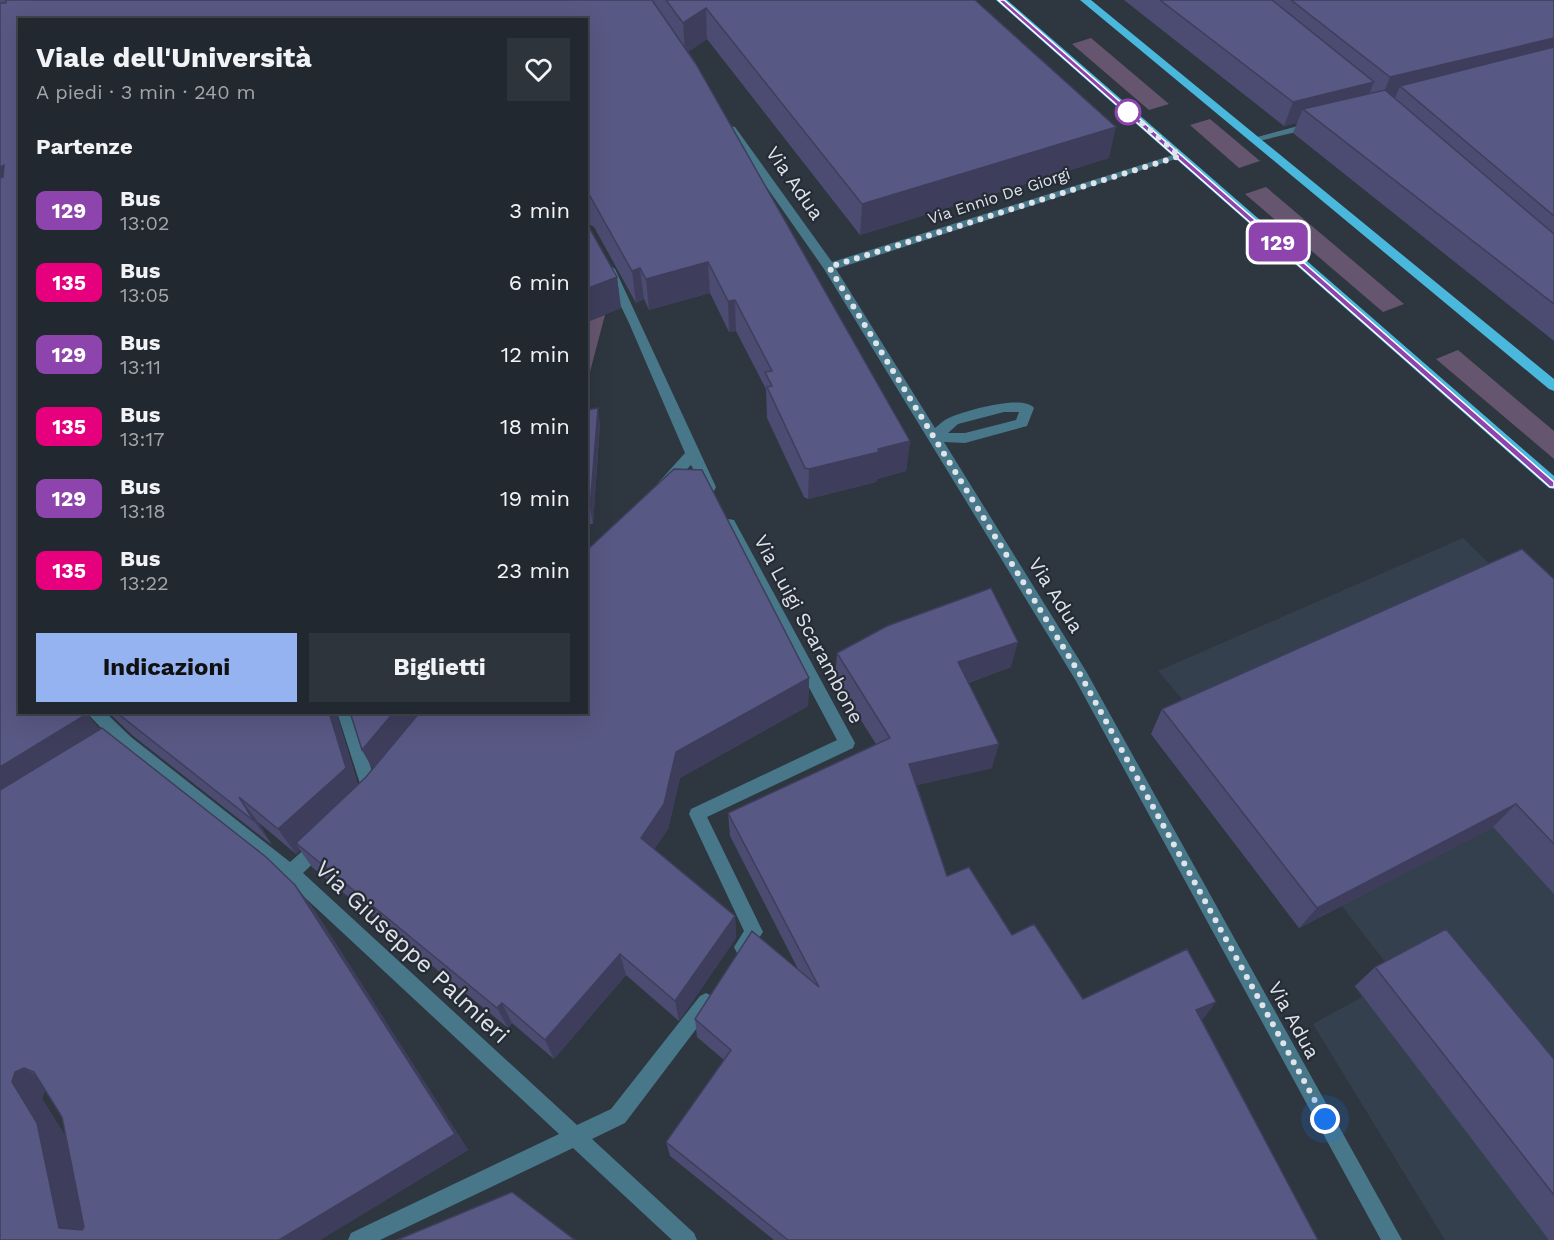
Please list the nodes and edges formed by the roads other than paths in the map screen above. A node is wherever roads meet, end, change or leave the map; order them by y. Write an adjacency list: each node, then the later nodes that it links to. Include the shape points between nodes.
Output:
1 (1001, 0): 6 (main road)
2 (1085, 0): 5 (main road)
3 (721, 114): 8 (street, Via Adua)
4 (1328, 121): 5 (street)
5 (1255, 139): 9 (main road)
6 (1180, 156): 8 (street, Via Ennio De Giorgi); 12 (main road)
7 (603, 258): 11 (street, Via Luigi Scarambone, via 625,297)
8 (829, 267): 10 (street, Via Adua)
9 (1554, 386)
10 (934, 437): 10 (street, via 965,438 1022,423 1027,408 1004,407 953,421); 26 (street, Via Adua, via 1081,676)
11 (692, 455): 13 (street); 21 (street, Via Luigi Scarambone, via 847,743 697,814 754,932)
12 (1554, 484)
13 (652, 496)
14 (95, 714): 20 (street, Via Giuseppe Palmieri, via 120,745)
15 (346, 714): 17 (street)
16 (387, 780): 17 (street)
17 (372, 796): 18 (street)
18 (356, 812)
19 (332, 835): 20 (street)
20 (291, 873): 23 (street, Via Giuseppe Palmieri)
21 (734, 961)
22 (715, 989): 23 (street, via 618,1116)
23 (573, 1136): 24 (street); 25 (street, Via Giuseppe Palmieri)
24 (358, 1240)
25 (687, 1240)
26 (1392, 1240)

